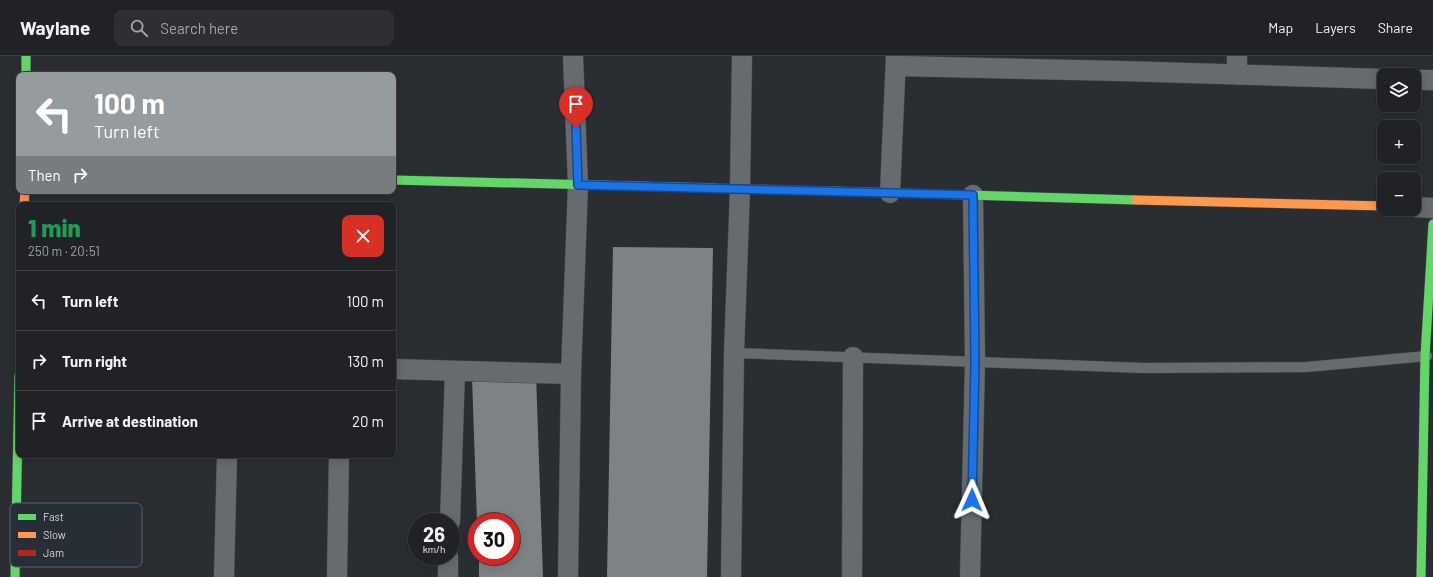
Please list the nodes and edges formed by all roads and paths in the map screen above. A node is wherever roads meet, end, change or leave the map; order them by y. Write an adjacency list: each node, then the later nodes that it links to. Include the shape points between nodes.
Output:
1 (26, 56): 8 (street)
2 (573, 56): 13 (street)
3 (742, 56): 14 (street)
4 (896, 61): 5 (street); 15 (street)
5 (1007, 62): 6 (street)
6 (1121, 63): 7 (street)
7 (1237, 65): 9 (street)
8 (26, 72)
9 (1377, 78)
10 (1421, 80): 11 (street)
11 (1433, 80)
12 (396, 180): 13 (street)
13 (578, 185): 14 (street); 27 (street)
14 (740, 189): 15 (street); 21 (street)
15 (890, 193): 16 (street)
16 (973, 195): 17 (street); 24 (street)
17 (1377, 206)
18 (1421, 207): 19 (street)
19 (1433, 208)
20 (1433, 224): 22 (street)
21 (734, 353): 23 (lane); 40 (street)
22 (1429, 356): 24 (lane, via 1307,367 1144,368); 43 (street)
23 (853, 357): 24 (lane); 41 (street)
24 (975, 362): 42 (street)
25 (396, 369): 26 (street)
26 (455, 371): 27 (street); 32 (street)
27 (571, 374): 39 (street)
28 (17, 458): 31 (street)
29 (227, 458): 36 (street)
30 (339, 458): 37 (street)
31 (16, 503)
32 (450, 513)
33 (448, 565): 38 (street)
34 (14, 567): 35 (street)
35 (14, 577)
36 (224, 577)
37 (337, 577)
38 (448, 577)
39 (568, 577)
40 (731, 577)
41 (852, 577)
42 (970, 577)
43 (1421, 577)

